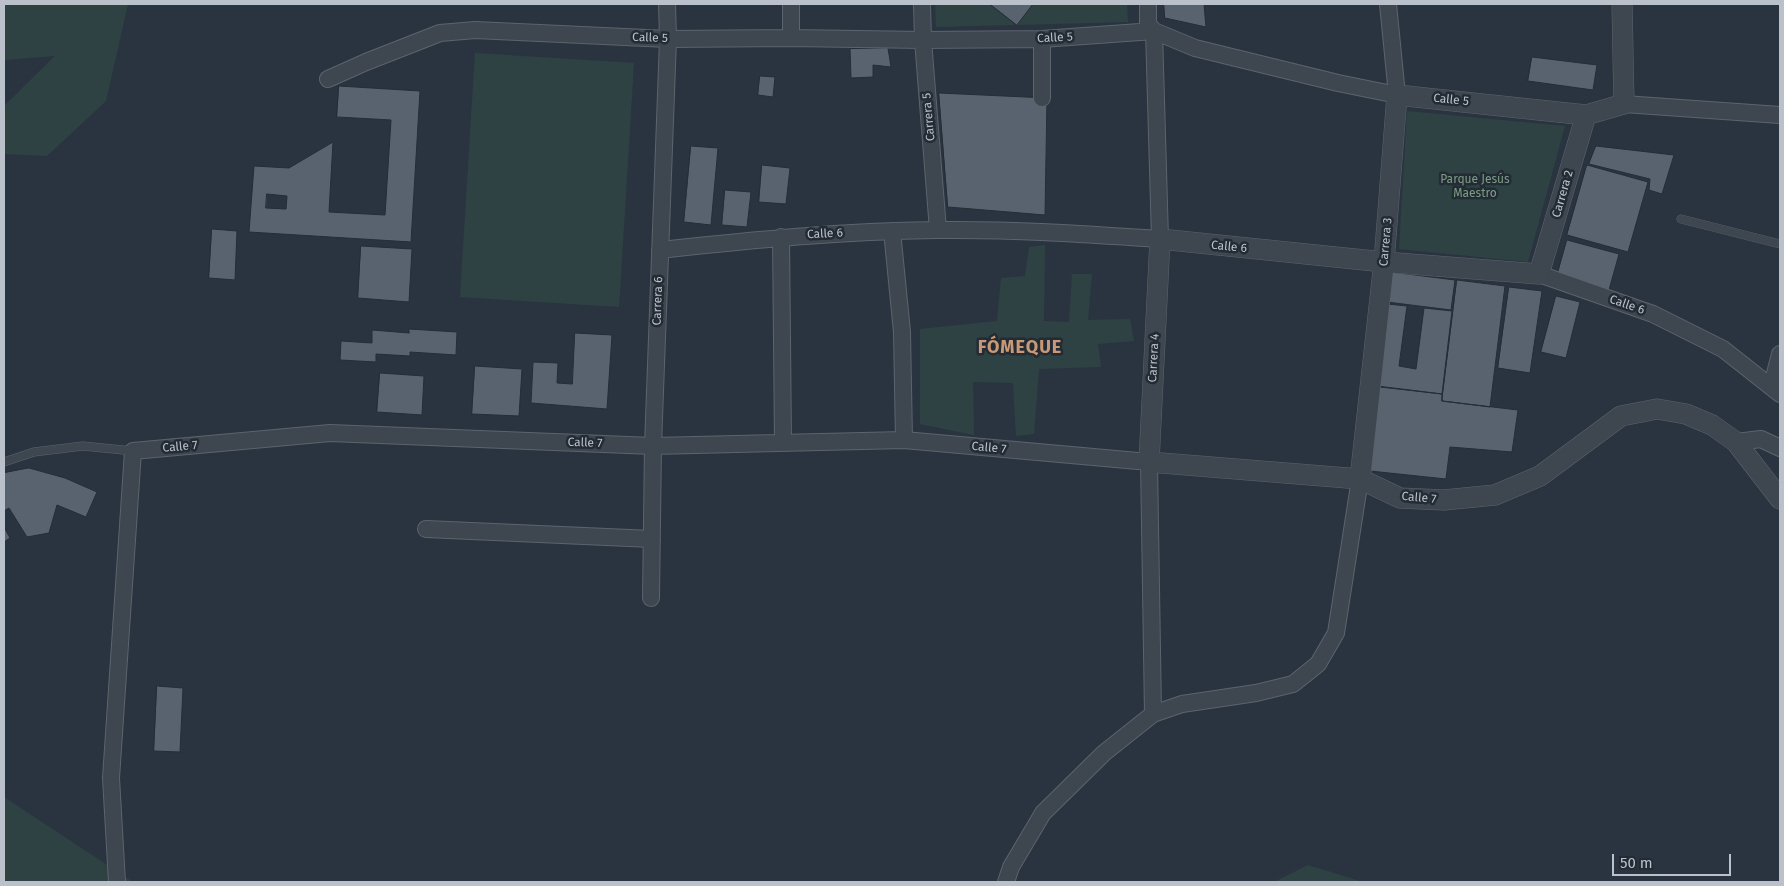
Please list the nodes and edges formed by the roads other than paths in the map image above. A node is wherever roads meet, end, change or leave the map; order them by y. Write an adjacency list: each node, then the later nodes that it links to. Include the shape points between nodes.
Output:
1 (667, 4): 9 (street, Carrera 6)
2 (792, 4): 8 (street)
3 (922, 4): 11 (street, Carrera 5)
4 (1148, 4): 7 (street, Carrera 4, via 1148,24)
5 (1388, 4): 13 (street, Carrera 3)
6 (1622, 4): 15 (street)
7 (1154, 31): 10 (street, Calle 5); 13 (street, Calle 5, via 1195,48); 22 (street, Carrera 4)
8 (791, 38): 9 (street, Calle 5); 11 (street, Calle 5)
9 (668, 39): 12 (street, Calle 5, via 474,30 440,33); 24 (street, Carrera 6)
10 (1042, 39): 11 (street, Calle 5); 14 (street)
11 (922, 40): 19 (street, Carrera 5)
12 (328, 79)
13 (1397, 95): 16 (street, Calle 5); 25 (street, Carrera 3)
14 (1042, 98)
15 (1624, 104): 16 (street, Calle 5); 17 (street, Calle 5)
16 (1586, 115): 26 (street, Carrera 2)
17 (1780, 115)
18 (1681, 219): 23 (lane)
19 (938, 230): 20 (street, Calle 6); 22 (street, Calle 6, via 1049,232)
20 (892, 231): 21 (street, Calle 6); 29 (street, via 902,332)
21 (781, 237): 24 (street, Calle 6); 31 (street)
22 (1160, 240): 25 (street, Calle 6); 36 (street, Carrera 4)
23 (1780, 244)
24 (660, 250): 32 (street, Carrera 6)
25 (1384, 262): 26 (street, Calle 6); 37 (street, Carrera 3)
26 (1539, 274): 28 (street, Calle 6, via 1653,314 1723,349)
27 (1780, 354): 28 (street)
28 (1776, 389)
29 (904, 440): 31 (street, Calle 7); 36 (street, Calle 7)
30 (1736, 442): 33 (street, via 1761,439); 37 (street, Calle 7, via 1712,425 1686,414 1657,409 1621,416 1540,476 1495,495 1444,500 1400,498); 38 (street, Calle 7)
31 (783, 443): 32 (street, Calle 7)
32 (653, 446): 34 (street, Calle 7, via 330,433); 40 (street, Carrera 6)
33 (1780, 448)
34 (133, 451): 35 (lane, via 83,446 34,452); 43 (street, via 111,778)
35 (4, 462)
36 (1149, 462): 37 (street, Calle 7); 42 (street, Carrera 4)
37 (1360, 479): 42 (street, via 1336,633 1318,664 1293,684 1182,704)
38 (1780, 499)
39 (426, 529): 40 (street)
40 (652, 539): 41 (street, Carrera 6)
41 (651, 598)
42 (1153, 714): 44 (street, via 1104,753 1044,812 1011,867)
43 (117, 882)
44 (1006, 882)

